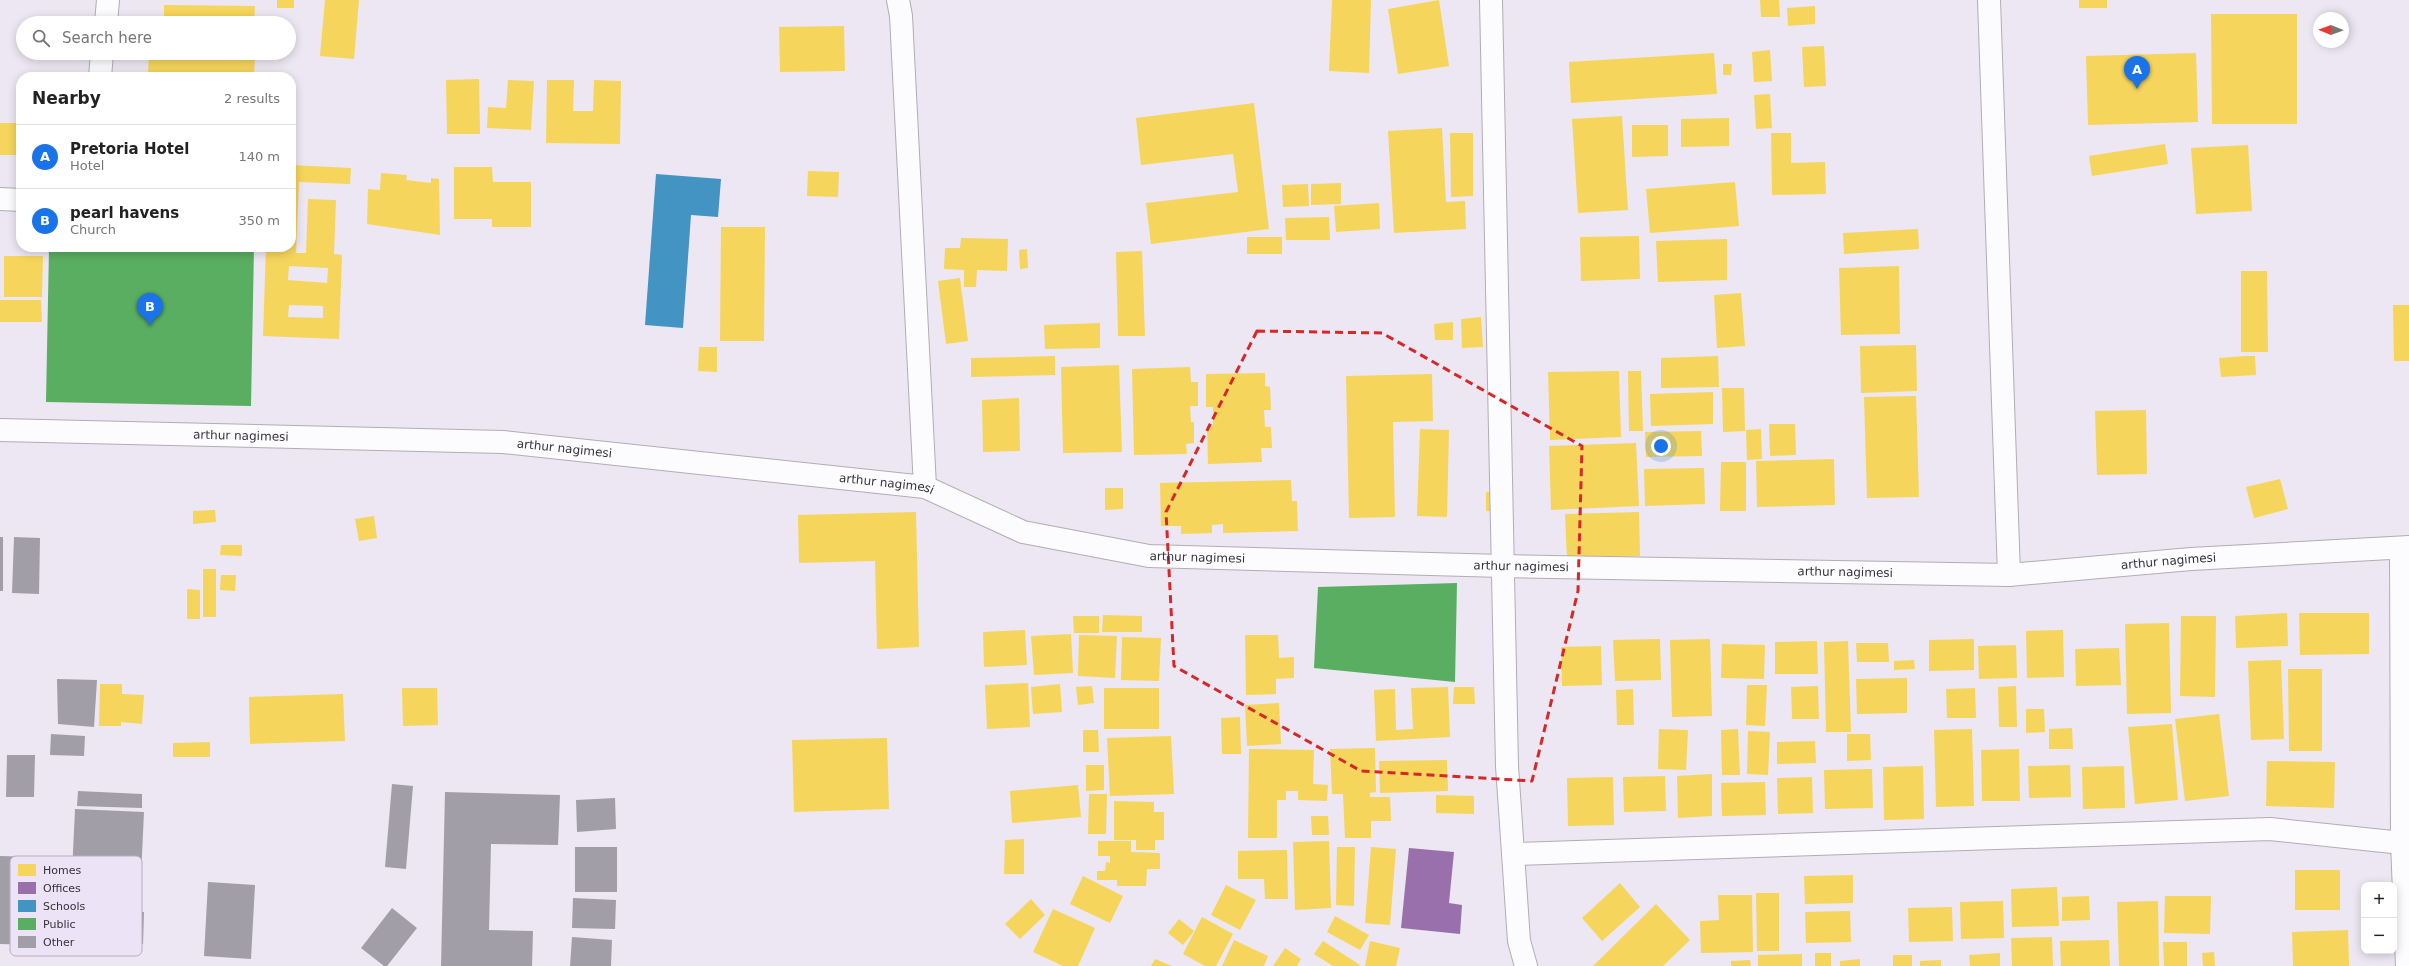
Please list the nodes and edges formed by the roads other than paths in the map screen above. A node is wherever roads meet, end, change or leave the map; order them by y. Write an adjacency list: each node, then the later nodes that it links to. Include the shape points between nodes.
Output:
1 (108, 0): 5 (street)
2 (898, 0): 11 (street, via 901,16)
3 (1491, 0): 13 (street)
4 (1989, 0): 14 (street)
5 (107, 16)
6 (101, 60): 7 (street)
7 (100, 72)
8 (0, 198): 9 (street)
9 (16, 200)
10 (0, 430): 11 (street, arthur nagimesi, via 503,442)
11 (926, 487): 13 (street, arthur nagimesi, via 1023,532 1149,556)
12 (2405, 547): 14 (street, arthur nagimesi, via 2191,558); 15 (street)
13 (1502, 566): 14 (street, arthur nagimesi); 16 (street, via 1507,766)
14 (2009, 575)
15 (2402, 843): 16 (street, via 2270,829); 18 (street)
16 (1514, 854): 17 (street, via 1519,941)
17 (1526, 966)
18 (2407, 966)

